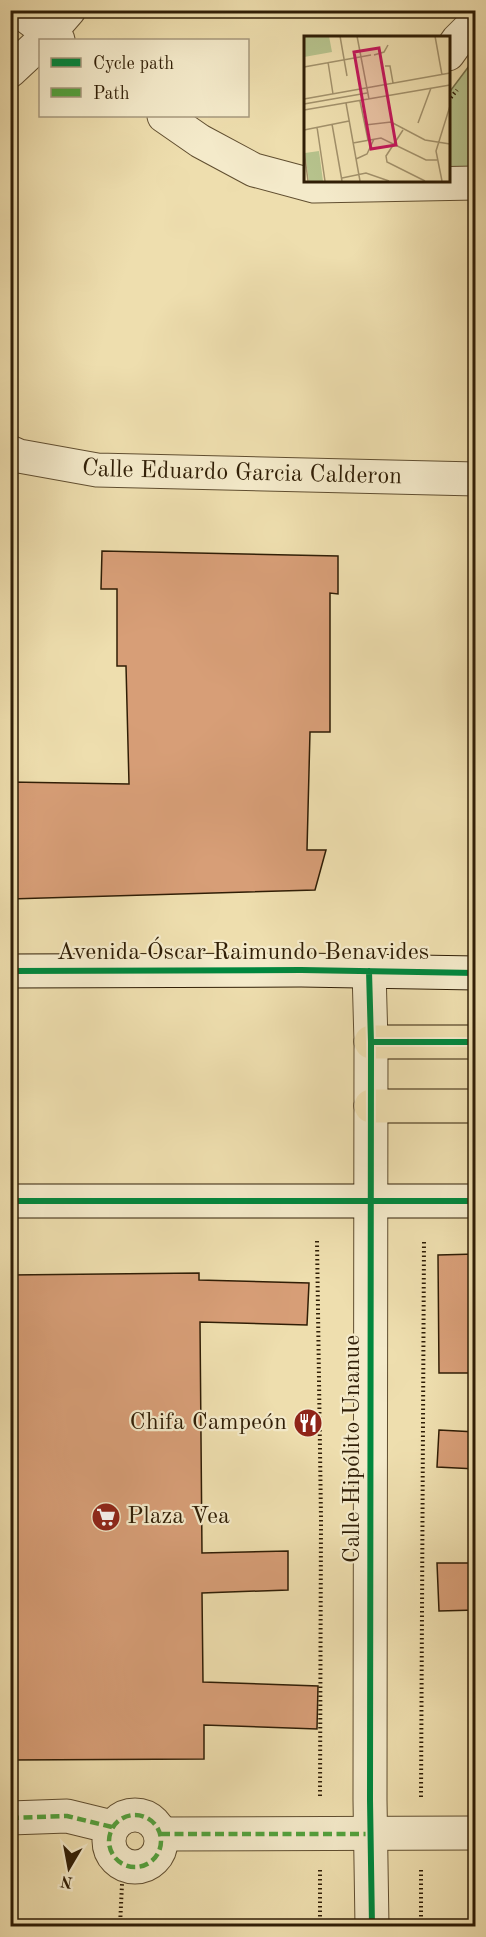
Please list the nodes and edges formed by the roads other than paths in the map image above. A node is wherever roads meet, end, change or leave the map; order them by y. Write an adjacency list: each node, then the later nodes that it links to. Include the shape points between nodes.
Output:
1 (18, 10): 3 (street)
2 (476, 22): 5 (street)
3 (52, 34)
4 (39, 45): 6 (street)
5 (450, 51)
6 (10, 71)
7 (165, 117): 8 (street, via 254,171 314,186)
8 (405, 182): 9 (street)
9 (476, 183)
10 (10, 452): 11 (street, Calle Eduardo Garcia Calderon, via 97,470)
11 (476, 479)
12 (10, 971): 13 (street, Avenida Óscar Raimundo Benavides)
13 (369, 971): 14 (street, Avenida Óscar Raimundo Benavides); 15 (street, Calle Hipólito Unanue)
14 (476, 973)
15 (371, 1042): 16 (main road); 17 (street, Calle Hipólito Unanue)
16 (476, 1042)
17 (371, 1106): 18 (main road); 20 (street, Calle Hipólito Unanue)
18 (476, 1106)
19 (10, 1201): 20 (street)
20 (371, 1201): 21 (street); 26 (street, Calle Hipólito Unanue)
21 (476, 1201)
22 (10, 1818): 23 (street, via 67,1816)
23 (112, 1827): 25 (street, via 124,1817 139,1815 153,1821); 25 (street, via 109,1845 118,1861 137,1867 154,1860 162,1843)
24 (476, 1833): 26 (street)
25 (161, 1834): 26 (street)
26 (372, 1834): 27 (street, Calle Hipólito Unanue)
27 (372, 1926)

